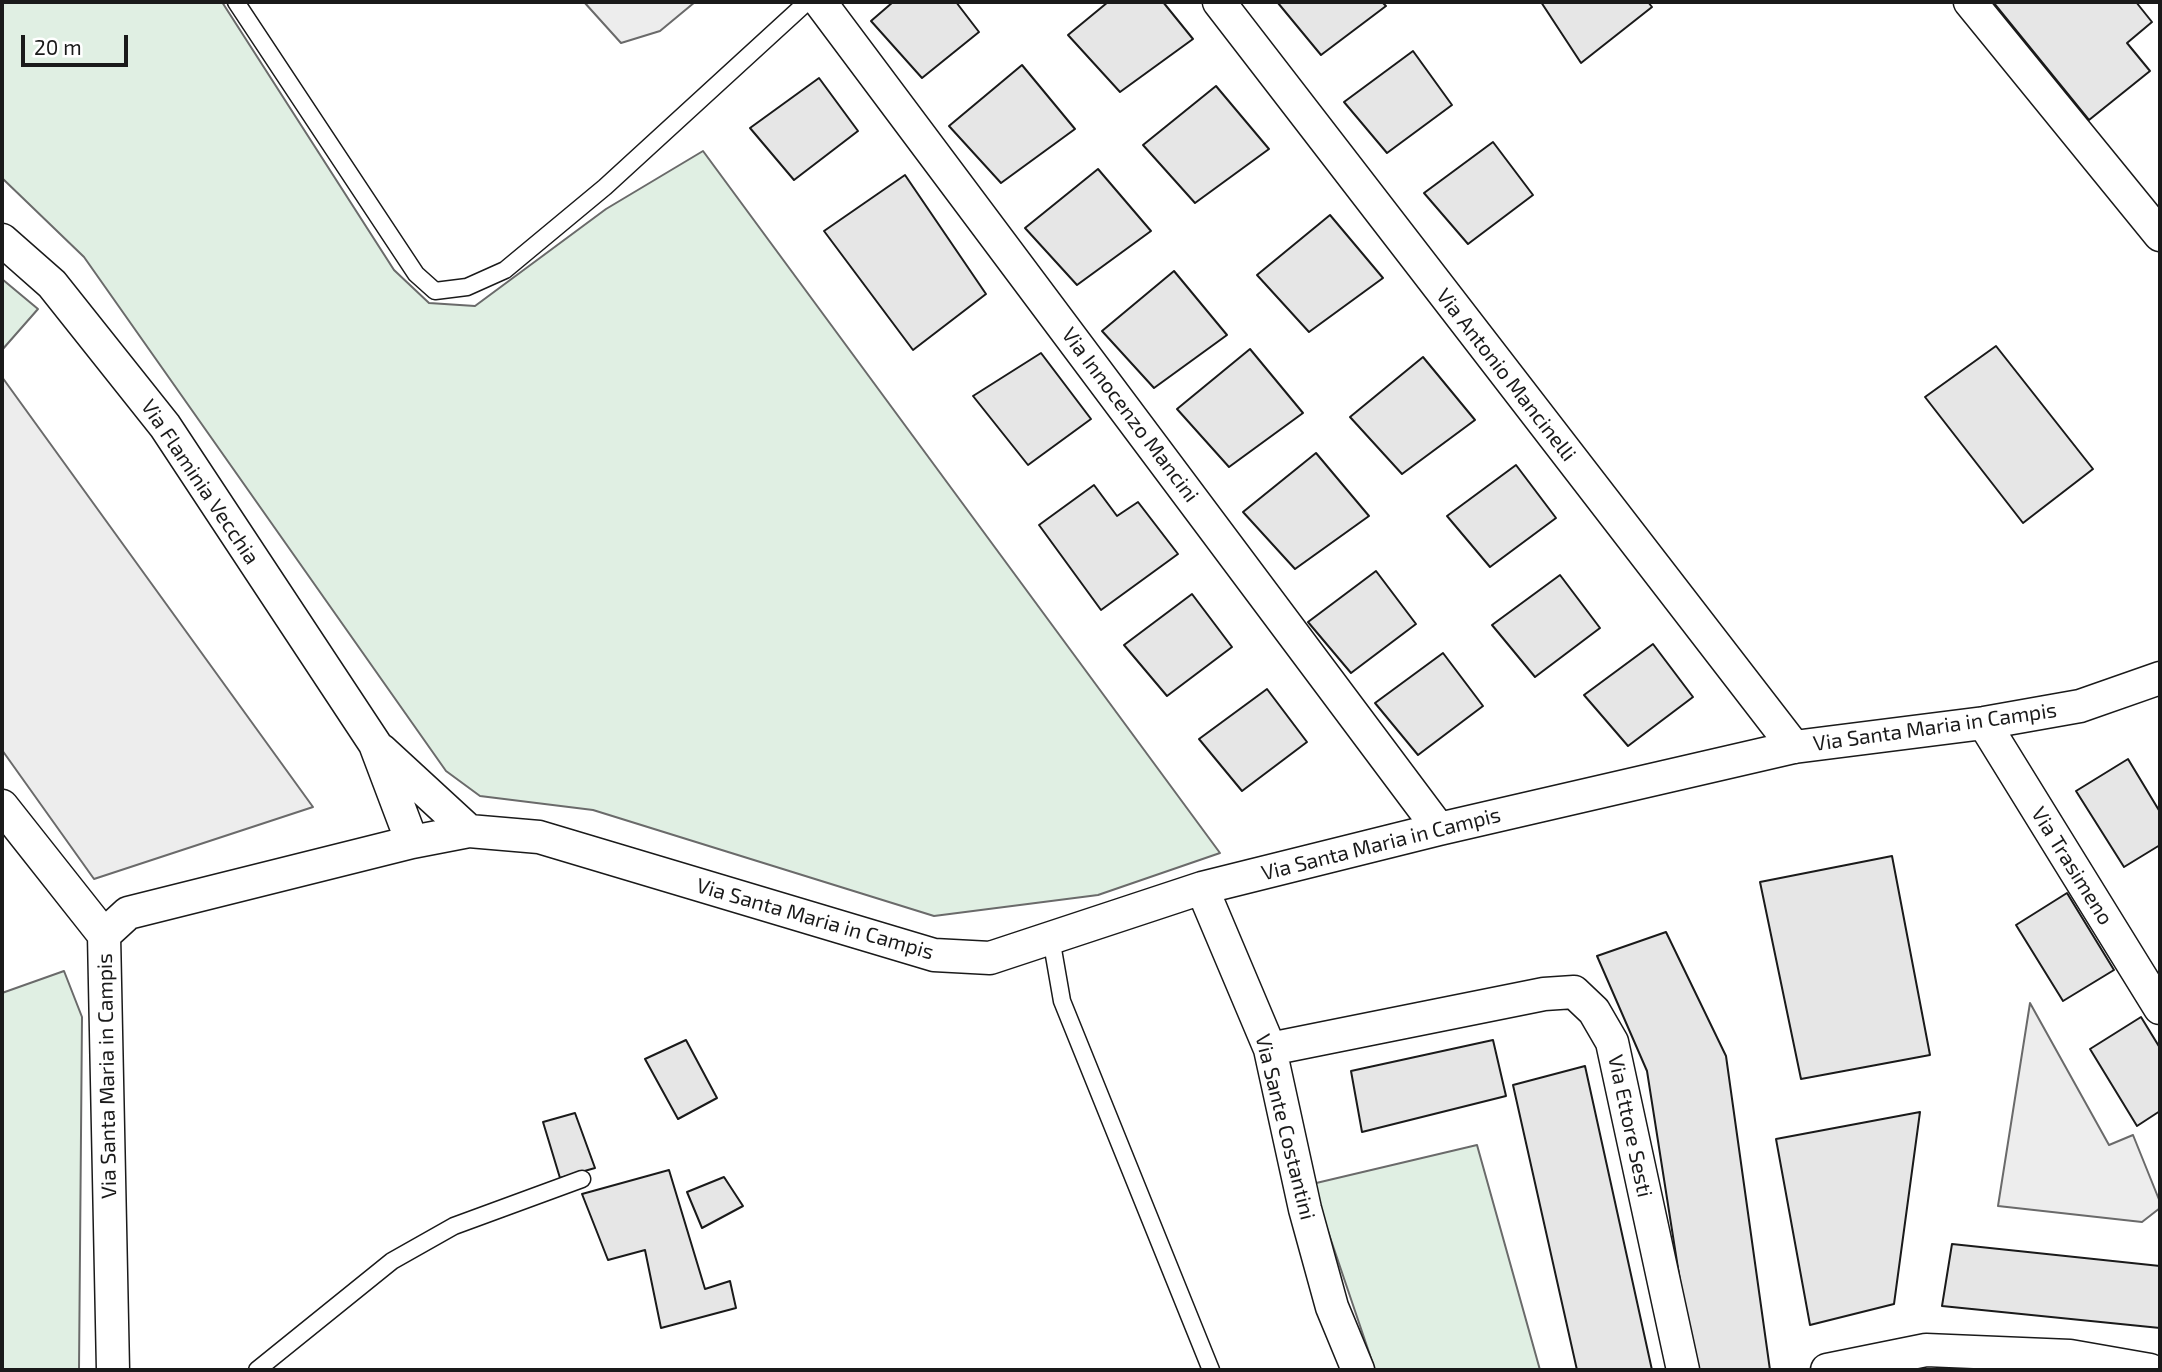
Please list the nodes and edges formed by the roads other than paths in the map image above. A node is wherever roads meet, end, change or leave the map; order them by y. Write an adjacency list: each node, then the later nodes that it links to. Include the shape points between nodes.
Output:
1 (236, 2): 2 (lane, via 416,274 435,291 467,287 505,270 605,187)
2 (807, 2)
3 (820, 2): 13 (street, Via Innocenzo Mancini)
4 (1219, 2): 11 (street, Via Antonio Mancinelli)
5 (1970, 2): 6 (street)
6 (2160, 234)
7 (2, 240): 10 (street, Via Flaminia Vecchia, via 52,284 165,426)
8 (2160, 678): 9 (street, Via Santa Maria in Campis, via 2080,706)
9 (1984, 723): 11 (street, Via Santa Maria in Campis); 19 (street, Via Trasimeno)
10 (375, 744): 14 (street, Via Flaminia Vecchia); 15 (street, Via Flaminia Vecchia)
11 (1794, 747): 13 (street, Via Santa Maria in Campis)
12 (2, 806): 17 (street)
13 (1439, 829): 16 (street, Via Santa Maria in Campis)
14 (470, 831): 15 (street, Via Santa Maria in Campis); 18 (street, Via Santa Maria in Campis, via 538,837 934,955 990,958)
15 (412, 842): 17 (street, Via Santa Maria in Campis, via 128,913)
16 (1202, 888): 18 (street, Via Santa Maria in Campis); 20 (street, Via Sante Costantini)
17 (104, 935): 22 (street, Via Santa Maria in Campis)
18 (1051, 938): 24 (lane, via 1062,1002)
19 (2160, 1008)
20 (1270, 1049): 25 (street, Via Sante Costantini, via 1305,1209 1332,1307); 26 (street, Via Ettore Sesti, via 1544,994 1574,992 1594,1011 1612,1042)
21 (582, 1179): 23 (lane, via 454,1226 392,1261)
22 (113, 1370)
23 (257, 1370)
24 (1211, 1370)
25 (1358, 1370)
26 (1683, 1370)
27 (1827, 1370): 28 (street, via 1926,1350 2070,1356)
28 (2150, 1370)

